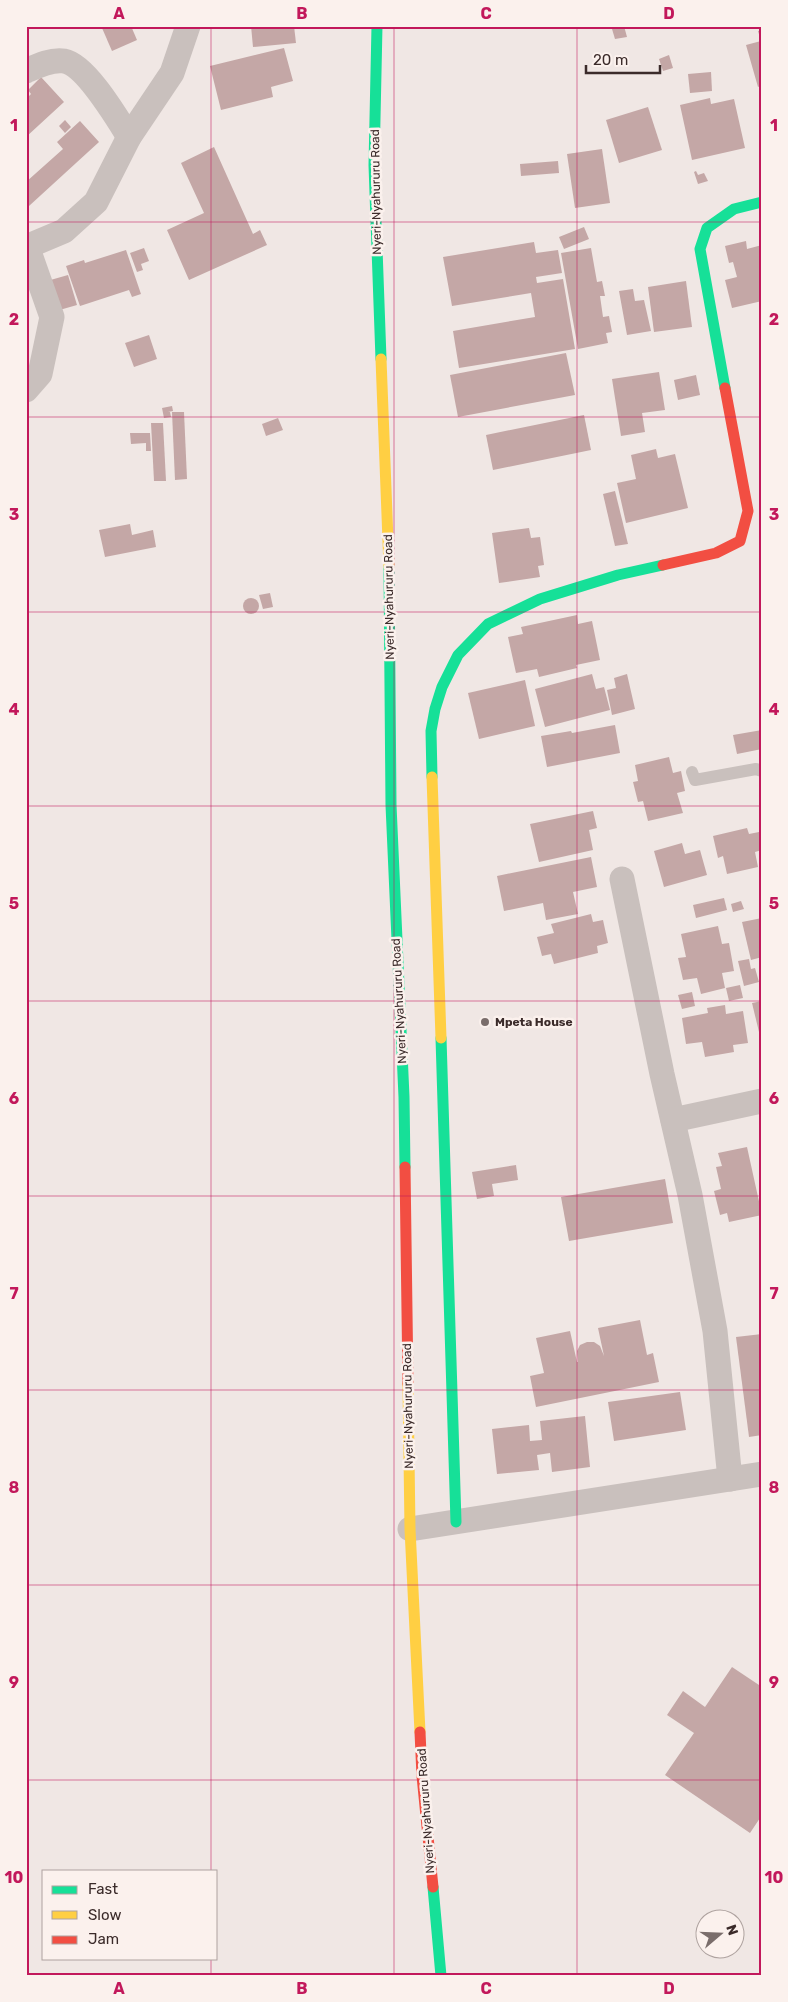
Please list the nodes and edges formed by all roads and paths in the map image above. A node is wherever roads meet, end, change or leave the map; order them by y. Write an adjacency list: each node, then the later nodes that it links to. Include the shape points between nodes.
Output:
1 (188, 26): 4 (street, via 172,73)
2 (377, 26): 16 (main road, Nyeri-Nyahururu Road, via 374,165 389,577 391,805 404,1097)
3 (26, 71): 4 (street, via 50,62 65,61 88,77)
4 (129, 137): 6 (street, via 96,202 64,231)
5 (762, 202): 15 (main road, via 734,209 707,228 700,249 748,511 740,541 716,553 618,575 540,599 488,624 458,655 435,709 431,731)
6 (27, 246): 7 (street, via 52,317 40,374)
7 (26, 390)
8 (762, 771): 9 (lane, via 756,769 695,780)
9 (692, 772)
10 (622, 880): 12 (street)
11 (762, 1101): 12 (street)
12 (673, 1120): 14 (street, via 715,1332)
13 (762, 1474): 14 (street)
14 (730, 1479): 15 (street)
15 (456, 1522): 16 (street)
16 (410, 1529): 17 (main road, Nyeri-Nyahururu Road, via 422,1776)
17 (441, 1976)

